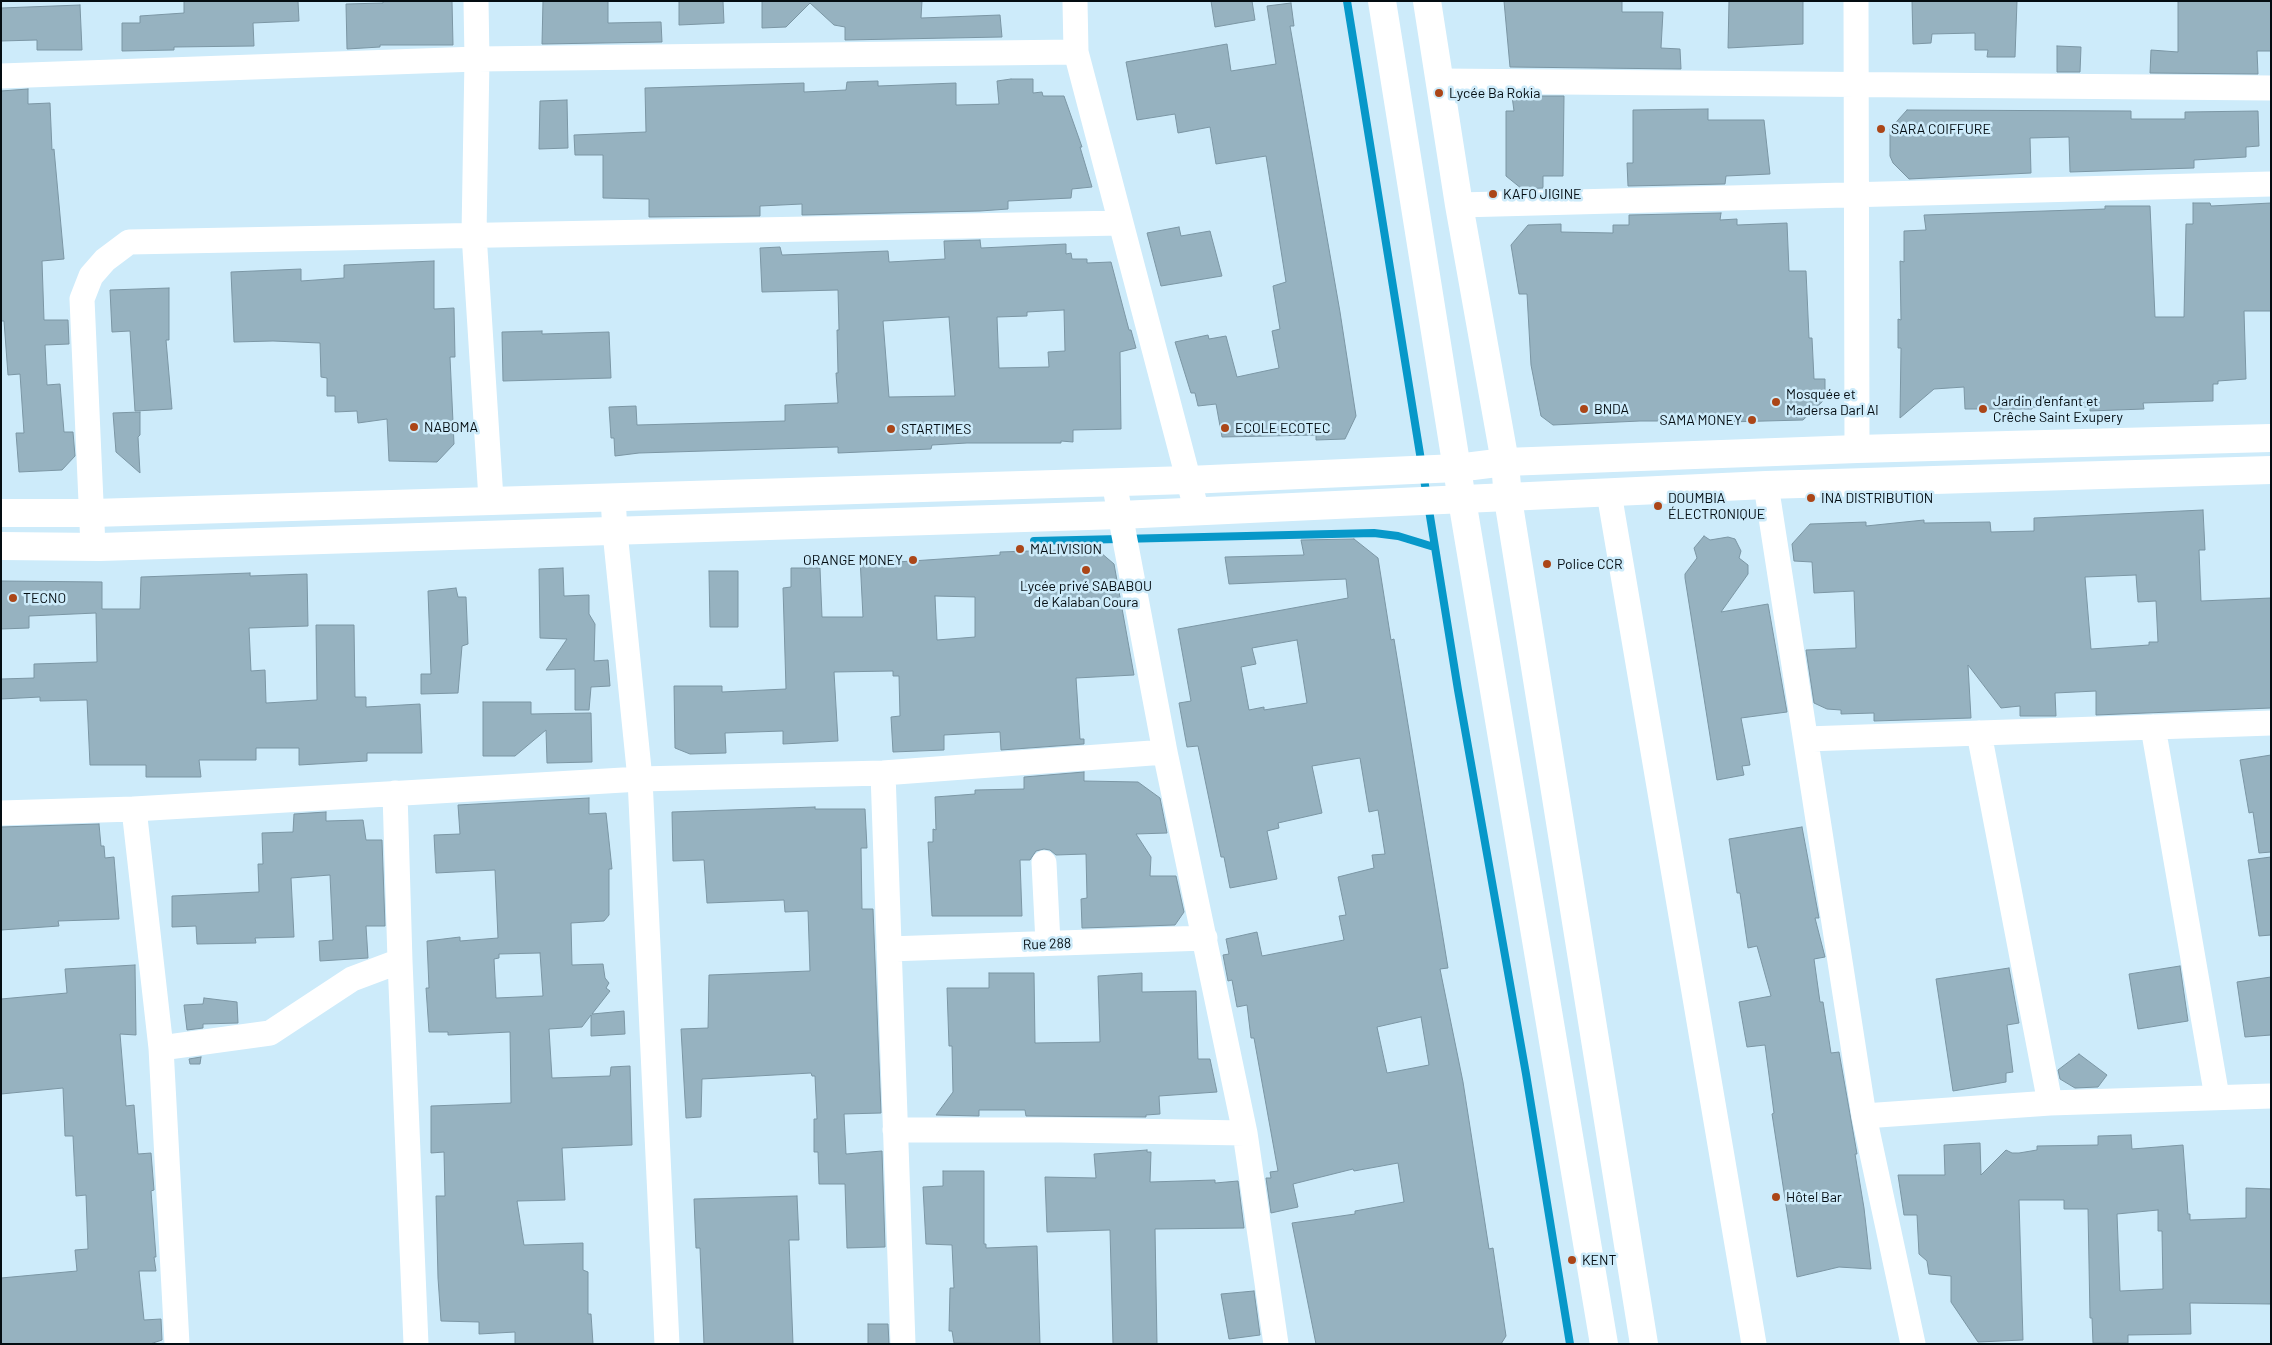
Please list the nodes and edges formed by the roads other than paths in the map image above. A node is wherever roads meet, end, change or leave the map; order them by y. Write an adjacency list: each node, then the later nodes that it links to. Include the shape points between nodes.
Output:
1 (476, 1): 7 (street)
2 (1075, 1): 6 (street)
3 (1382, 1): 20 (main road)
4 (1428, 1): 9 (main road)
5 (1856, 1): 10 (street)
6 (1076, 52): 7 (street); 15 (street)
7 (477, 59): 8 (street); 16 (street)
8 (1, 76)
9 (1440, 82): 10 (street); 14 (main road)
10 (1856, 84): 11 (street); 13 (street)
11 (2271, 88)
12 (2271, 184): 13 (street)
13 (1856, 195): 14 (street); 18 (street)
14 (1459, 205): 19 (main road)
15 (1121, 223): 16 (street); 22 (street)
16 (474, 234): 27 (street); 32 (street, via 129,242 104,260 91,276 82,299)
17 (2271, 438): 18 (main road)
18 (1857, 449): 19 (main road)
19 (1505, 462): 20 (main road); 28 (main road)
20 (1457, 468): 22 (main road); 29 (main road)
21 (2271, 470): 24 (main road)
22 (1188, 480): 23 (main road); 30 (street)
23 (1114, 482): 26 (main road); 33 (street)
24 (1766, 486): 25 (main road); 40 (street)
25 (1609, 493): 28 (main road); 66 (street)
26 (614, 497): 27 (main road); 34 (street)
27 (491, 499): 32 (main road)
28 (1508, 499): 29 (main road); 65 (main road)
29 (1462, 500): 30 (main road); 64 (main road)
30 (1197, 512): 33 (main road)
31 (1, 513): 32 (main road)
32 (93, 513): 36 (street)
33 (1120, 515): 34 (main road); 41 (street)
34 (615, 532): 36 (main road); 43 (street)
35 (1, 546): 36 (main road)
36 (93, 547)
37 (2271, 723): 38 (street)
38 (2153, 727): 39 (street); 54 (street)
39 (1979, 733): 40 (street); 55 (street)
40 (1806, 739): 56 (street)
41 (1165, 752): 42 (street); 48 (street)
42 (883, 772): 43 (street); 50 (street)
43 (640, 779): 44 (street); 61 (street)
44 (395, 793): 45 (street); 51 (street)
45 (134, 809): 46 (street); 52 (street)
46 (1, 812)
47 (1044, 863): 49 (street)
48 (1205, 938): 49 (street, Rue 288); 58 (street)
49 (1048, 944): 50 (street, Rue 288)
50 (889, 949): 57 (street)
51 (400, 961): 52 (street, via 352,980 270,1033); 60 (street)
52 (161, 1048): 59 (street)
53 (2271, 1096): 54 (street)
54 (2217, 1097): 55 (street)
55 (2050, 1103): 56 (street)
56 (1864, 1116): 67 (street)
57 (895, 1130): 58 (street); 62 (street)
58 (1245, 1133): 63 (street)
59 (177, 1344)
60 (416, 1344)
61 (667, 1344)
62 (903, 1344)
63 (1276, 1344)
64 (1604, 1344)
65 (1644, 1344)
66 (1754, 1344)
67 (1912, 1344)

